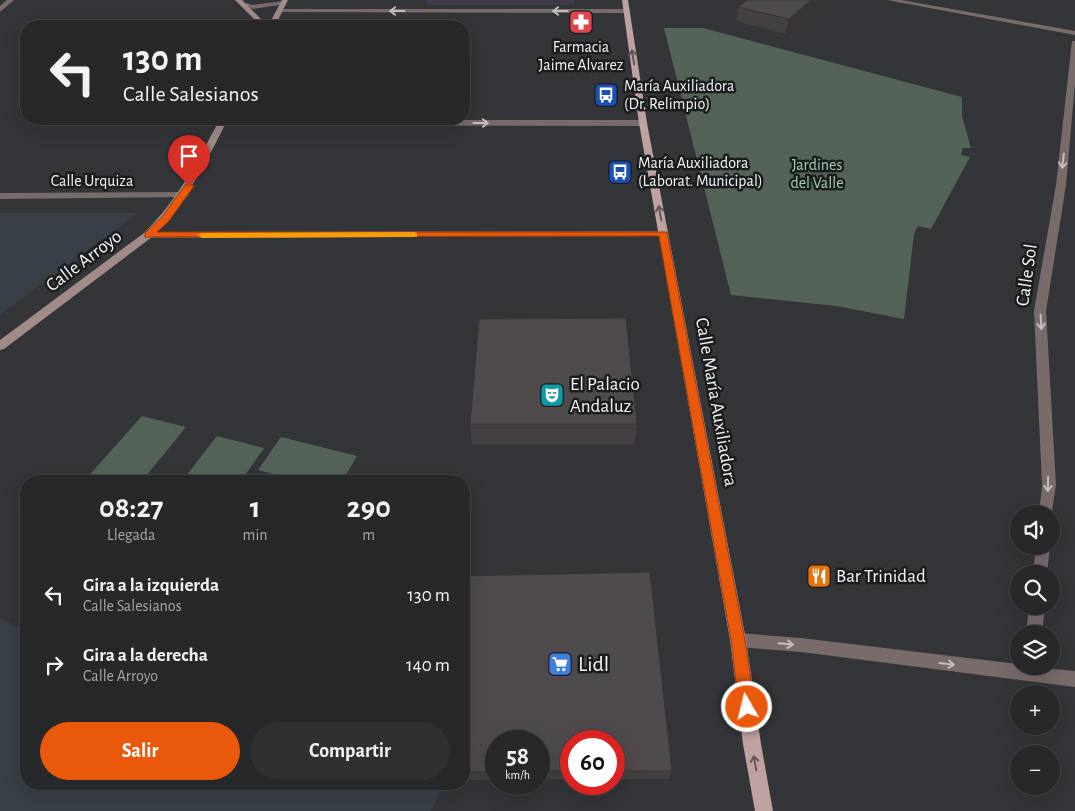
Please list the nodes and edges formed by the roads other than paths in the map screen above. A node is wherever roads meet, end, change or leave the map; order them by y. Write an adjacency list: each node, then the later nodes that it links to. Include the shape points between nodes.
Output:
1 (11, 0): 6 (street)
2 (625, 0): 8 (main road, Calle María Auxiliadora)
3 (890, 0): 11 (street)
4 (240, 2): 5 (street, via 253,6); 9 (main road)
5 (284, 2): 7 (main road)
6 (0, 10)
7 (280, 10): 8 (street, one-way to 7); 10 (main road)
8 (626, 11): 14 (main road, Calle María Auxiliadora, one-way to 8)
9 (259, 20)
10 (275, 20)
11 (1075, 33)
12 (1075, 43): 21 (street, Calle Sol, one-way to 21, via 1061,185 1040,311 1049,485)
13 (470, 122): 14 (street, one-way to 14)
14 (644, 123): 18 (main road, Calle María Auxiliadora, one-way to 14)
15 (221, 125): 17 (main road, Calle Arroyo)
16 (0, 196): 17 (street, Calle Urquiza)
17 (184, 196): 19 (main road, Calle Arroyo)
18 (664, 234): 19 (street); 22 (main road, Calle María Auxiliadora)
19 (148, 235): 20 (main road, Calle Arroyo)
20 (0, 346)
21 (1047, 505)
22 (738, 640): 23 (street, one-way to 23); 26 (main road, Calle María Auxiliadora, one-way to 22)
23 (1010, 668)
24 (1055, 675): 25 (street)
25 (1075, 679)
26 (764, 811)

